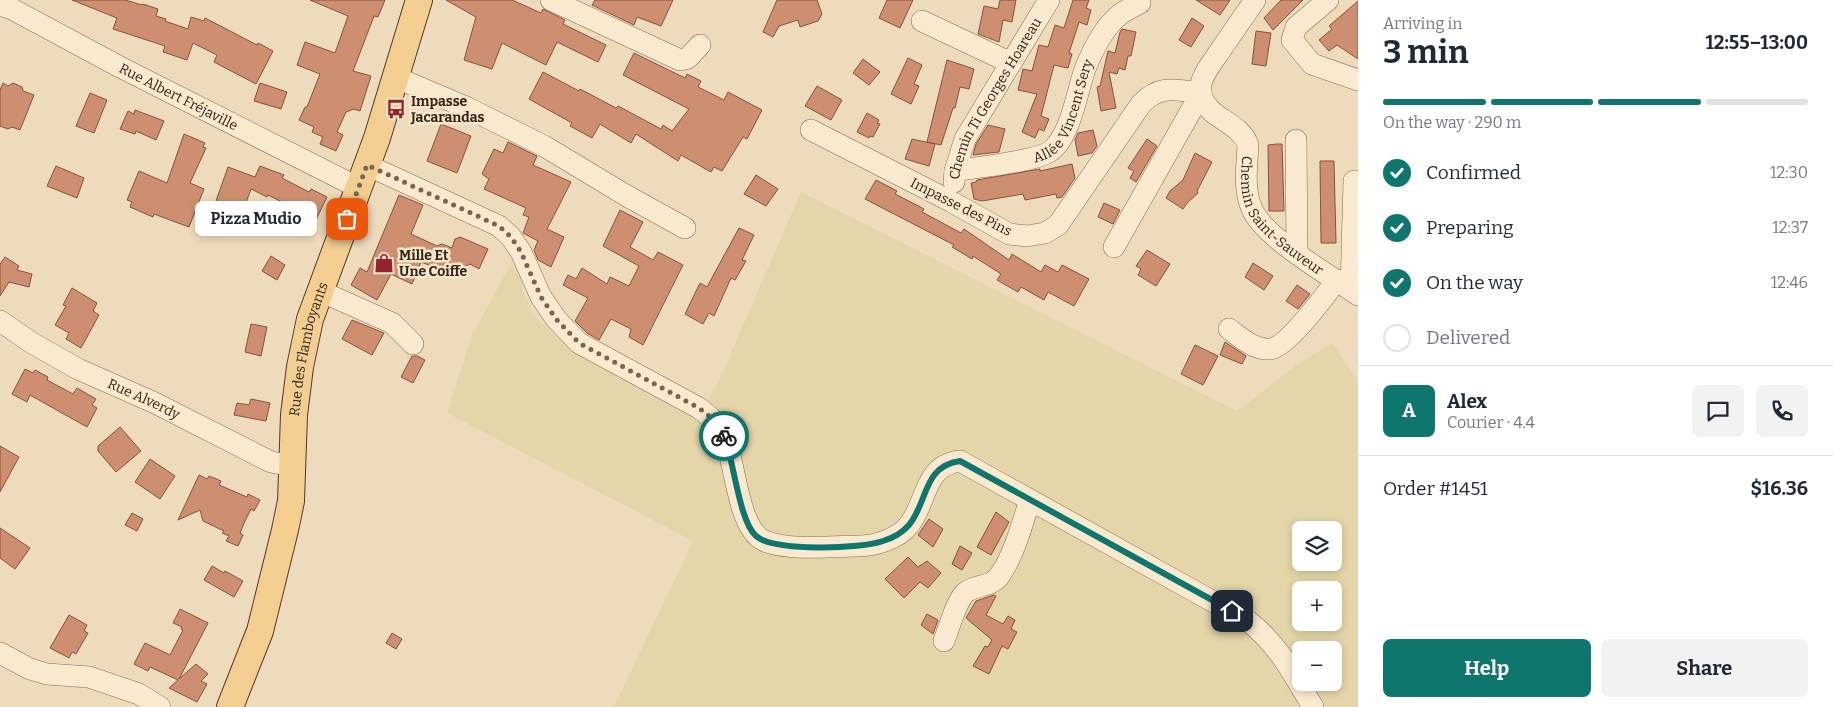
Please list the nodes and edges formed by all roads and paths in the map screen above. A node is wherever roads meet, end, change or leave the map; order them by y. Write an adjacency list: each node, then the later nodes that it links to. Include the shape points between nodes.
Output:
1 (419, 0): 11 (main road, Rue des Flamboyants)
2 (551, 0): 9 (street, via 680,60 688,58)
3 (1049, 0): 10 (street, Chemin Ti Georges Hoareau)
4 (1255, 0): 13 (street, via 1207,70)
5 (1328, 0): 12 (street, via 1296,27 1292,40 1312,64)
6 (1140, 3): 16 (street, Allée Vincent Sery, via 1117,17 1102,36 1086,67 1065,132 1049,152 1033,158)
7 (0, 5): 17 (street, Rue Albert Fréjaville, via 120,67)
8 (922, 21): 10 (street)
9 (700, 46)
10 (1011, 63): 16 (street, Chemin Ti Georges Hoareau, via 965,139)
11 (396, 78): 17 (main road, Rue des Flamboyants); 20 (street, via 468,108 544,146)
12 (1358, 80)
13 (1201, 93): 19 (street, Impasse des Pins, via 1168,89 1148,97 1058,225 1045,233 1009,234); 21 (street); 22 (street, Chemin Saint-Sauveur, via 1212,112 1246,138 1247,192 1252,210 1261,225)
14 (811, 130): 19 (street, Impasse des Pins)
15 (1296, 140): 22 (street)
16 (955, 171): 19 (street, Chemin Ti Georges Hoareau)
17 (363, 177): 24 (main road, Rue des Flamboyants); 29 (street, Rue Albert Fréjaville, via 499,226 521,252 551,312 579,343 699,408 714,420 728,446 750,527 765,542 788,547 863,546 899,535 910,525 938,469 948,462 960,461)
18 (1354, 181): 23 (street)
19 (952, 202)
20 (685, 228)
21 (1114, 247)
22 (1297, 253): 23 (street, Chemin Saint-Sauveur)
23 (1349, 288): 26 (street, via 1306,320 1281,345 1270,349 1250,344)
24 (320, 291): 27 (street, via 392,323); 28 (main road, Rue des Flamboyants, via 310,319 300,367 294,415)
25 (0, 321): 28 (street, Rue Alverdy, via 78,369 155,403 271,462)
26 (1229, 329)
27 (413, 344)
28 (293, 466): 33 (main road, Rue des Flamboyants, via 291,502 272,587 260,631)
29 (1030, 500): 30 (street, via 1011,556 1000,576 991,584 969,590 962,596); 34 (street, Rue Albert Fréjaville, via 1248,621 1276,647)
30 (944, 641)
31 (0, 653): 32 (street, via 47,674 89,677 139,694)
32 (160, 707)
33 (230, 707)
34 (1313, 707)

